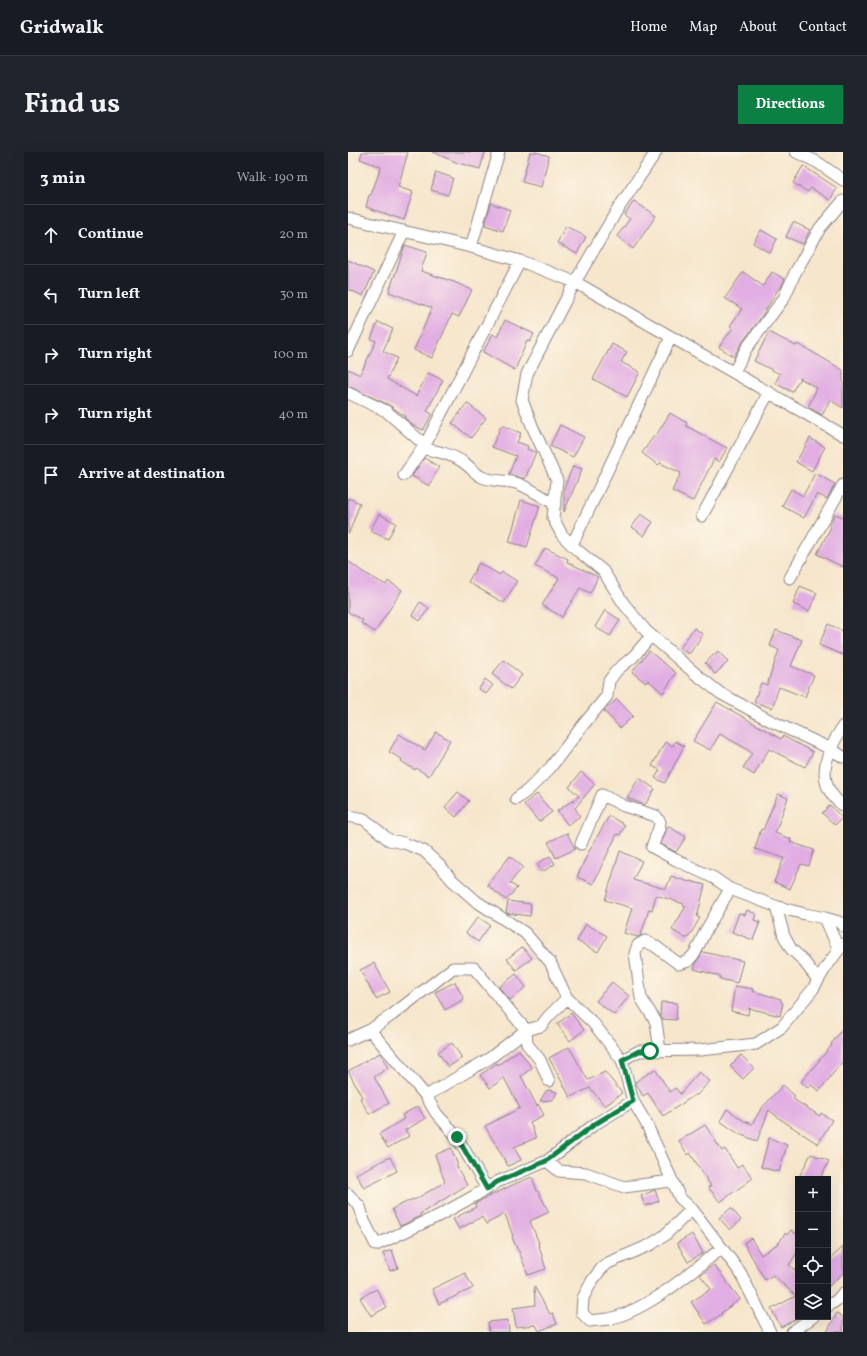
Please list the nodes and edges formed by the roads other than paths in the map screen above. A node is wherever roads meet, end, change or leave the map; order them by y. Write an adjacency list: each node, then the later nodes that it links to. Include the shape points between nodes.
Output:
1 (499, 152): 8 (street)
2 (656, 152): 10 (street, via 616,212)
3 (796, 152): 4 (street, via 817,162)
4 (843, 180)
5 (843, 201): 13 (street, via 820,228 794,273 784,298 746,349)
6 (348, 218): 7 (street)
7 (404, 231): 8 (street); 12 (street)
8 (471, 247): 9 (street)
9 (520, 261): 10 (street); 17 (street)
10 (575, 282): 11 (street); 20 (street, via 528,374 522,400 557,480)
11 (671, 336): 13 (street); 22 (street)
12 (348, 351)
13 (734, 372): 14 (street)
14 (769, 392): 16 (street); 21 (street)
15 (348, 393): 17 (street, via 386,411)
16 (843, 435)
17 (423, 446): 18 (street); 20 (street, via 452,456 480,476 519,484)
18 (404, 475)
19 (843, 485): 23 (street)
20 (555, 504): 22 (street, via 553,518 562,535)
21 (702, 516)
22 (572, 545): 24 (street, via 603,570 624,604)
23 (790, 578)
24 (651, 636): 26 (street, via 720,693); 28 (street, via 633,657 617,670 610,681 607,696 550,768)
25 (843, 726): 26 (street)
26 (830, 749): 27 (street); 29 (street, via 825,761 826,781 833,797)
27 (843, 756)
28 (516, 799)
29 (843, 806)
30 (348, 816): 38 (street, via 364,819 389,840 424,851 476,901 525,933 550,962)
31 (581, 844): 32 (street, via 602,795 624,806 656,816 660,828 652,847 714,878)
32 (730, 889): 33 (street); 42 (street, via 695,953 688,961 679,964 645,941 638,945 635,954 641,998 656,1022)
33 (776, 906): 34 (street); 37 (street, via 784,936)
34 (825, 918): 35 (street, via 839,922); 36 (street)
35 (843, 926)
36 (841, 947): 37 (street)
37 (818, 980): 42 (street, via 782,1027 756,1044)
38 (567, 998): 40 (street, via 541,1026); 43 (street, via 594,1024)
39 (370, 1030): 40 (street, via 453,968 466,967 474,968); 41 (street); 45 (street)
40 (526, 1030): 44 (street, via 527,1044 540,1060); 45 (street, via 490,1058)
41 (348, 1040)
42 (660, 1051): 43 (street, via 639,1051)
43 (622, 1060): 46 (street)
44 (549, 1081)
45 (426, 1096): 49 (street, via 457,1137)
46 (633, 1101): 47 (street, via 595,1124); 48 (street, via 662,1156)
47 (546, 1161): 48 (street, via 559,1171 586,1173 624,1188); 49 (street, via 497,1182)
48 (671, 1181): 51 (street, via 680,1198)
49 (487, 1189): 50 (street, via 438,1216 376,1245 360,1207)
50 (348, 1194)
51 (692, 1209): 52 (street); 52 (street, via 664,1236 650,1245 608,1263 601,1269 583,1298 582,1313 590,1321 608,1319 637,1309 674,1285)
52 (722, 1248): 57 (street, via 740,1272)
53 (841, 1299): 54 (street)
54 (831, 1304)
55 (809, 1320): 56 (street)
56 (797, 1330)
57 (770, 1332)

